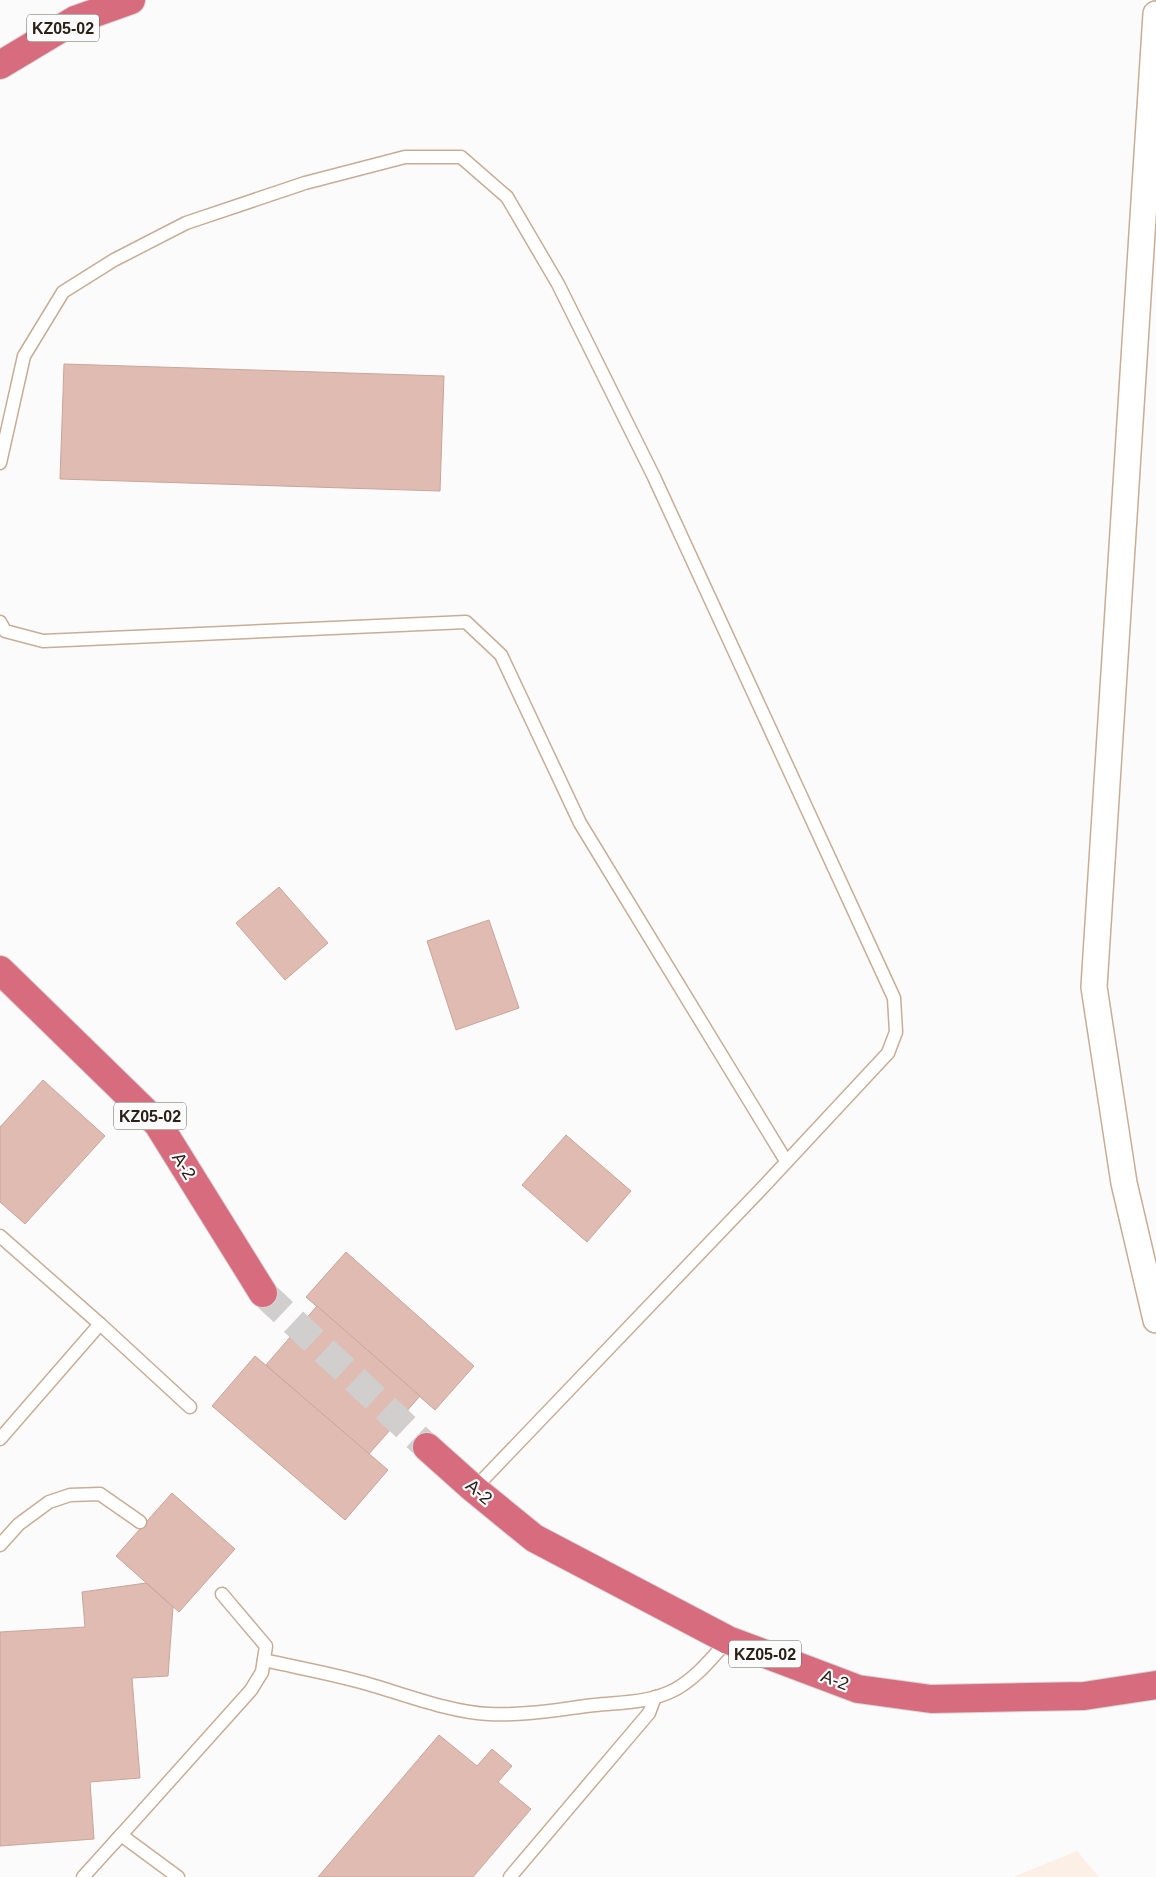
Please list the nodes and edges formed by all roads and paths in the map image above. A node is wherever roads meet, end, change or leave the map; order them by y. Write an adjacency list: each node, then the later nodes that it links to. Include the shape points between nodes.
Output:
1 (131, 0): 3 (highway, KZ05-02, via 75,20)
2 (1156, 14): 10 (street, via 1094,987 1124,1183)
3 (0, 65)
4 (0, 462): 7 (lane, via 24,356 63,292 114,260 186,223 305,183 405,157 462,157 507,197 558,284 654,477 894,998 896,1032 888,1053)
5 (0, 622): 7 (lane, via 5,631 43,641 466,622 501,655 580,822)
6 (0, 970): 9 (highway, A-2 / KZ05-02, via 158,1124)
7 (786, 1161): 15 (lane)
8 (0, 1236): 11 (lane)
9 (263, 1293)
10 (1156, 1320)
11 (100, 1324): 12 (lane); 13 (lane)
12 (190, 1406)
13 (0, 1439)
14 (427, 1447): 15 (highway, A-2 / KZ05-02)
15 (474, 1489): 19 (highway, A-2 / KZ05-02, via 534,1538)
16 (140, 1522): 17 (lane, via 100,1494 70,1495 48,1502 19,1524)
17 (0, 1545)
18 (222, 1594): 20 (lane, via 266,1646)
19 (728, 1640): 21 (highway, A-2 / KZ05-02, via 858,1689 931,1699 1084,1696); 22 (lane, via 700,1671 675,1689)
20 (264, 1660): 22 (lane, via 487,1714 525,1714 640,1702); 23 (lane, via 262,1672 251,1690)
21 (1156, 1685)
22 (655, 1697): 26 (lane, via 649,1713)
23 (113, 1844): 24 (lane, via 121,1835); 25 (lane)
24 (176, 1876)
25 (83, 1877)
26 (510, 1877)

